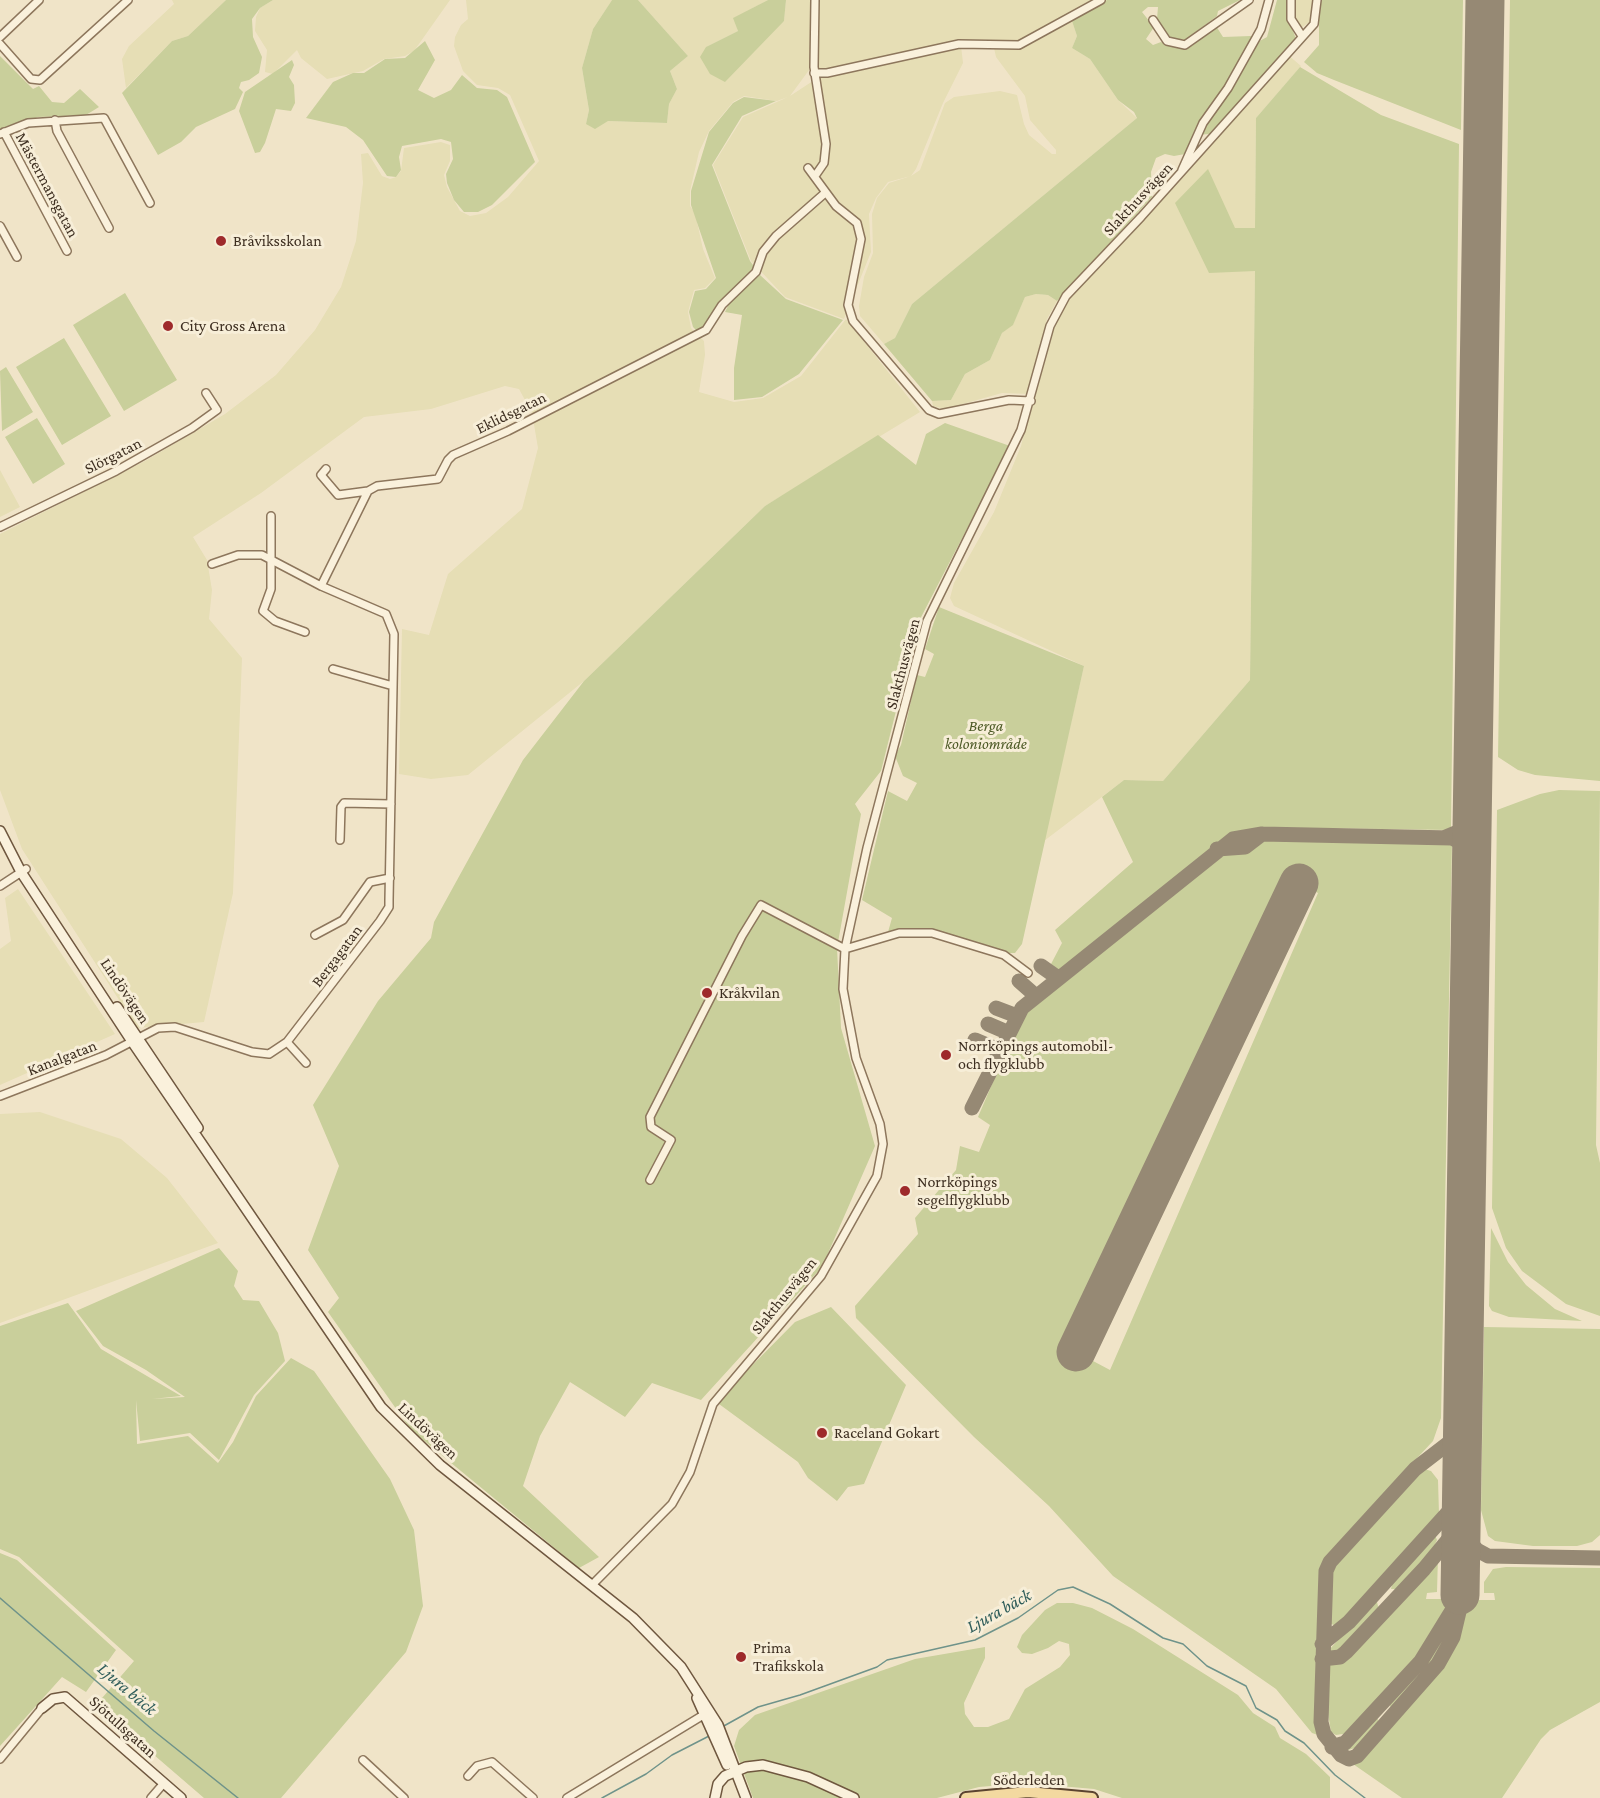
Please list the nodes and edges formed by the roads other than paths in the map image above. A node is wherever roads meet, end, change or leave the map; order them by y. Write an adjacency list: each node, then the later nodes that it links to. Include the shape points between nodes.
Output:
1 (39, 0): 11 (street)
2 (128, 0): 12 (street, via 40,80 31,79)
3 (815, 0): 13 (street)
4 (1101, 0): 13 (street, via 1019,45 959,44)
5 (1248, 0): 9 (street, via 1185,45 1167,41)
6 (1269, 0): 17 (street, via 1261,29 1203,123)
7 (1291, 0): 10 (street, via 1291,19)
8 (1317, 0): 10 (street, Slakthusvägen, via 1314,24)
9 (1153, 20)
10 (1302, 36): 17 (street, Slakthusvägen)
11 (0, 37)
12 (0, 44)
13 (814, 73): 18 (street, via 826,144 824,163)
14 (55, 120): 15 (street, Mästermansgatan, via 27,123); 20 (street, Mästermansgatan, via 104,118); 22 (street, Mästermansgatan, via 57,131)
15 (2, 133): 23 (street, Mästermansgatan)
16 (808, 168): 18 (street)
17 (1182, 172): 26 (street, Slakthusvägen, via 1066,296 1050,326)
18 (815, 176): 19 (street)
19 (825, 193): 26 (street, via 857,223 861,239 848,304 853,321 929,410 939,414 991,402); 28 (street, Eklidsgatan, via 776,236 763,252 756,272 734,292 706,330 453,455 438,479 377,486)
20 (150, 203)
21 (0, 226): 24 (street)
22 (109, 228)
23 (67, 251)
24 (17, 257)
25 (206, 393): 30 (street, Slörgatan, via 217,410 192,428 116,471)
26 (1031, 401): 44 (street, Slakthusvägen, via 992,494 927,621 867,848)
27 (326, 469): 28 (street, Eklidsgatan, via 321,475 338,495)
28 (368, 491): 33 (street)
29 (271, 516): 31 (street)
30 (0, 527)
31 (272, 560): 32 (street, via 250,553); 33 (street); 34 (street, via 271,589 263,611 275,621)
32 (212, 564)
33 (321, 586): 36 (street, Bergagatan, via 386,614 394,633)
34 (305, 632)
35 (333, 669): 36 (street)
36 (393, 686): 37 (street, Bergagatan)
37 (391, 804): 39 (street, via 344,803); 41 (street, Bergagatan)
38 (0, 829): 40 (main road, Lindövägen)
39 (340, 840)
40 (23, 870): 42 (street); 46 (main road, Lindövägen)
41 (390, 879): 43 (street, Bergagatan, via 370,882 343,920); 47 (street, Bergagatan, via 388,907 380,921)
42 (0, 886)
43 (315, 935)
44 (845, 949): 45 (street, via 899,933 932,933 1004,955); 50 (street, via 761,905 650,1117 651,1127 671,1140); 51 (street, Slakthusvägen, via 843,989 856,1058 880,1124 882,1152 877,1176 821,1275 713,1404 690,1472 672,1504)
45 (1028, 973)
46 (136, 1041): 47 (street, Bergagatan, via 167,1026 261,1054 269,1054); 49 (street, Kanalgatan); 51 (main road, Lindövägen, via 381,1407 440,1465)
47 (287, 1042): 48 (street)
48 (306, 1063)
49 (0, 1096)
50 (650, 1180)
51 (592, 1585): 52 (main road, Lindövägen, via 633,1618)
52 (671, 1658): 54 (main road, Lindövägen); 55 (main road, Lindövägen, via 687,1674)
53 (42, 1708): 56 (street); 60 (main road, Sjötullsgatan, via 53,1699 65,1697)
54 (705, 1714): 55 (main road, Lindövägen); 66 (street)
55 (717, 1730): 58 (main road, Lindövägen)
56 (0, 1759)
57 (363, 1760): 64 (street)
58 (734, 1772): 67 (main road, via 718,1784); 68 (main road, Lindövägen); 69 (main road, Lindövägen); 70 (main road, via 754,1766 776,1767)
59 (468, 1776): 65 (street, via 477,1766 492,1762)
60 (164, 1784): 62 (street); 63 (main road, Sjötullsgatan)
61 (1008, 1796): 71 (main road, Söderleden); 72 (main road, Söderleden, via 1058,1793)
62 (152, 1798)
63 (181, 1798)
64 (404, 1798)
65 (533, 1798)
66 (567, 1798)
67 (715, 1798)
68 (741, 1798)
69 (746, 1798)
70 (854, 1798)
71 (966, 1798)
72 (1092, 1798)

